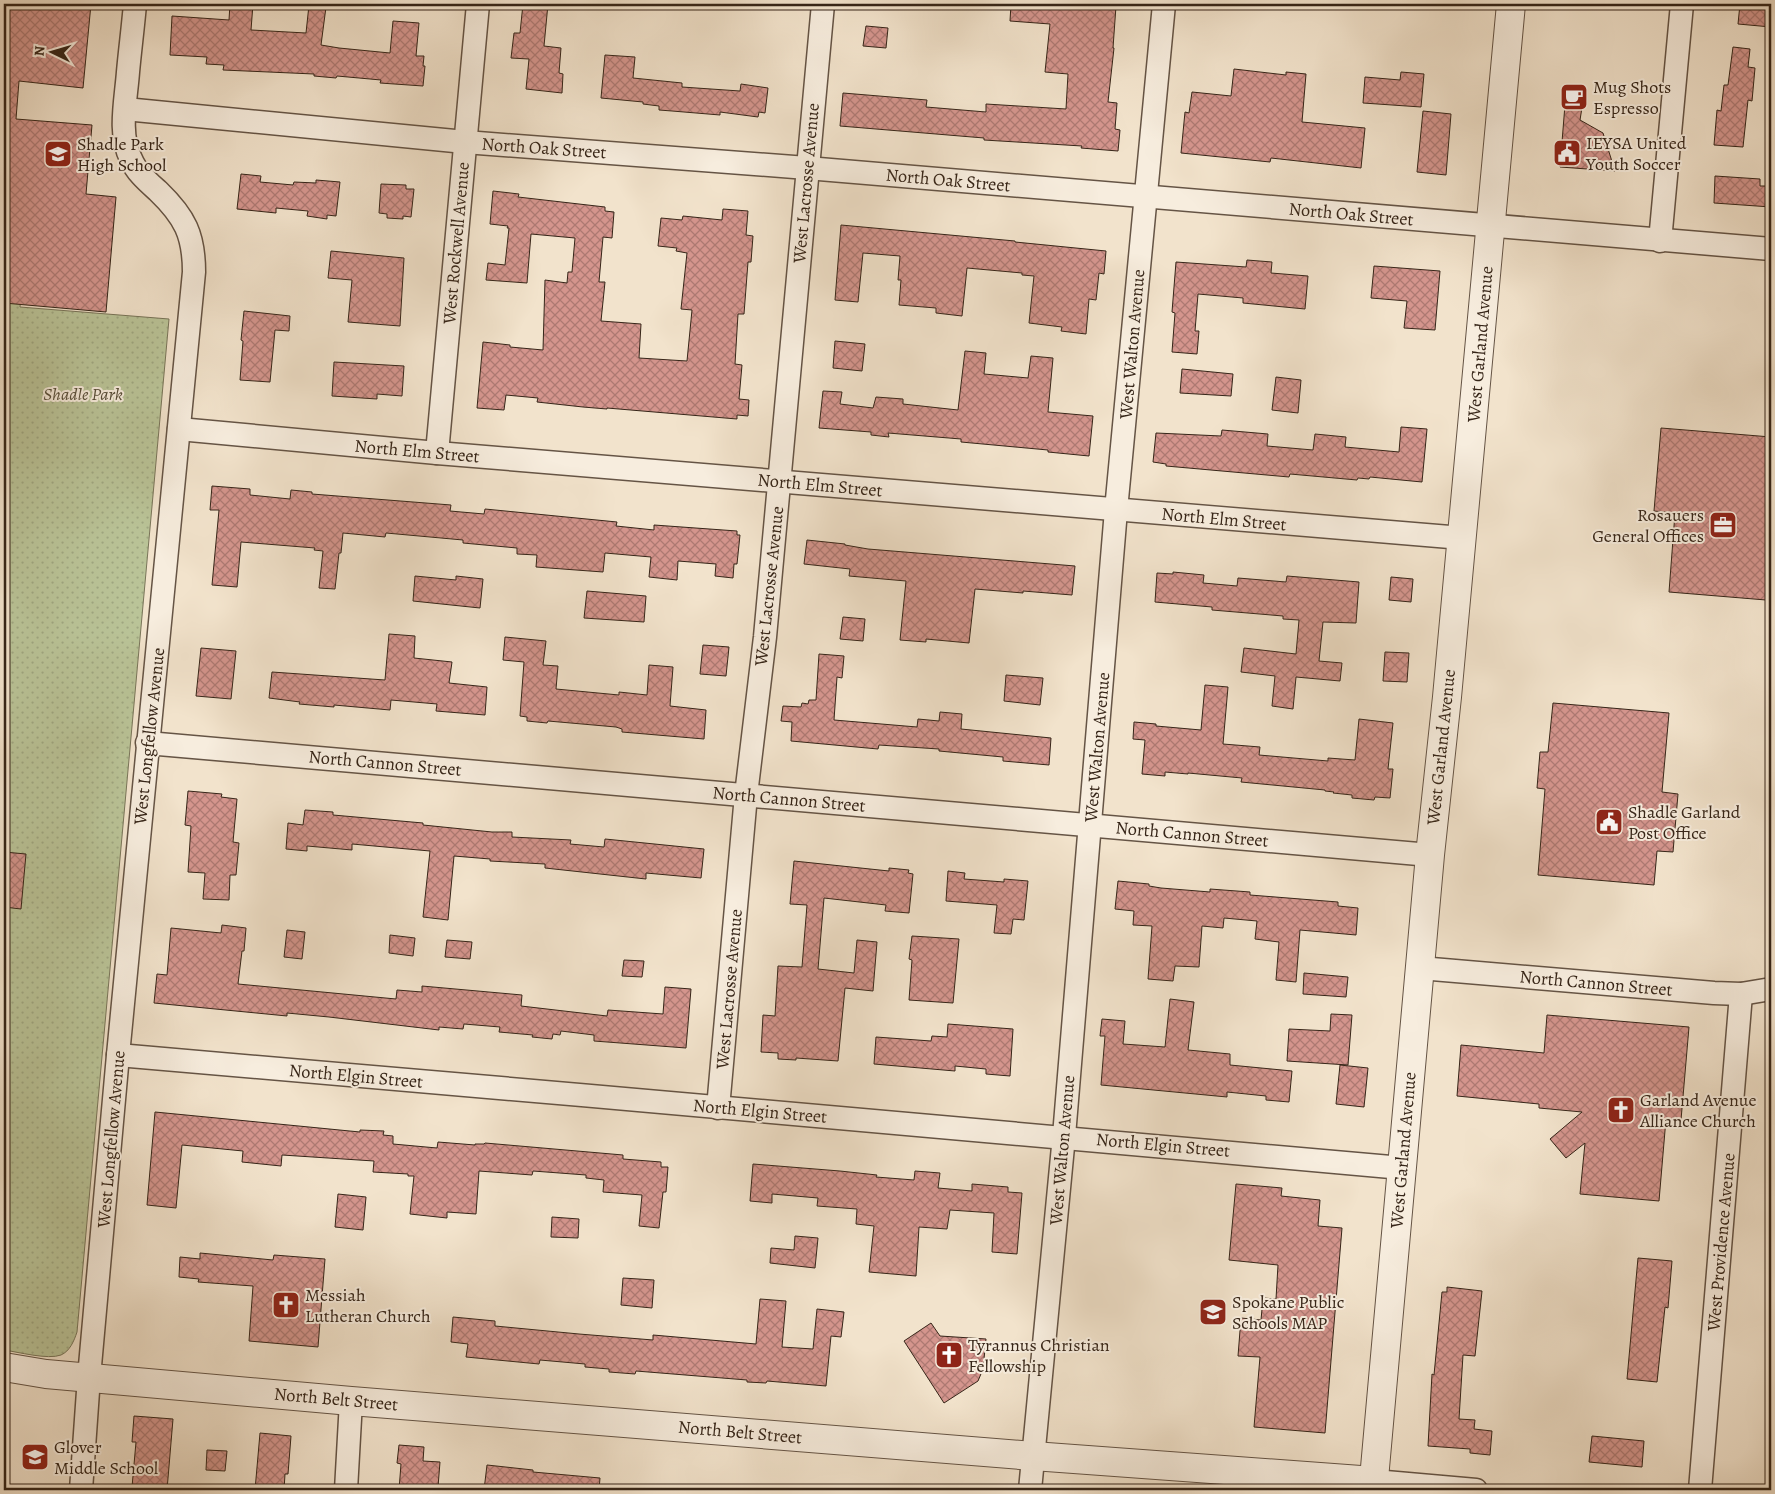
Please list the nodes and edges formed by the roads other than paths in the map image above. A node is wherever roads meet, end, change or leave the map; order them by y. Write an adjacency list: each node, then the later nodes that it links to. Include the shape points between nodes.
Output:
1 (135, 4): 7 (street, West Longfellow Avenue)
2 (478, 4): 8 (street, West Rockwell Avenue)
3 (823, 4): 9 (street, West Lacrosse Avenue)
4 (1164, 4): 10 (street, West Walton Avenue)
5 (1510, 4): 11 (street, West Garland Avenue)
6 (1682, 4): 12 (street)
7 (125, 109): 8 (street, North Oak Street); 14 (street, West Longfellow Avenue, via 124,138 131,160 145,180 172,205 186,226 194,250)
8 (465, 142): 9 (street, North Oak Street); 15 (street, West Rockwell Avenue)
9 (807, 168): 10 (street, North Oak Street); 16 (street, West Lacrosse Avenue)
10 (1146, 197): 11 (street, North Oak Street); 17 (street, West Walton Avenue)
11 (1491, 226): 12 (street, North Oak Street); 18 (street, West Garland Avenue)
12 (1660, 241): 13 (street, North Oak Street)
13 (1771, 249)
14 (179, 429): 15 (street, North Elm Street); 19 (street, West Longfellow Avenue)
15 (437, 453): 16 (street, North Elm Street)
16 (779, 481): 17 (street, North Elm Street); 20 (street, West Lacrosse Avenue)
17 (1116, 510): 18 (street, North Elm Street); 21 (street, West Walton Avenue)
18 (1462, 538): 22 (street, West Garland Avenue)
19 (147, 743): 20 (street, North Cannon Street); 26 (street, West Longfellow Avenue)
20 (746, 795): 21 (street, North Cannon Street); 27 (street, West Lacrosse Avenue)
21 (1090, 825): 22 (street, North Cannon Street); 28 (street, West Walton Avenue)
22 (1430, 855): 23 (street, West Garland Avenue)
23 (1420, 968): 25 (street, North Cannon Street); 29 (street, West Garland Avenue)
24 (1771, 989): 25 (street, North Cannon Street)
25 (1741, 994): 39 (street, West Providence Avenue)
26 (118, 1055): 27 (street, North Elgin Street); 31 (street, West Longfellow Avenue)
27 (718, 1108): 28 (street, North Elgin Street)
28 (1064, 1136): 29 (street, North Elgin Street); 33 (street, West Walton Avenue)
29 (1402, 1168): 34 (street, West Garland Avenue)
30 (4, 1367): 31 (street, North Belt Street)
31 (89, 1377): 32 (street, North Belt Street); 35 (street, West Longfellow Avenue)
32 (351, 1401): 33 (street, North Belt Street); 36 (street)
33 (1033, 1456): 34 (street, North Belt Street); 37 (street, West Walton Avenue)
34 (1373, 1486): 38 (street, North Belt Street)
35 (81, 1490)
36 (346, 1490)
37 (1030, 1490)
38 (1476, 1490)
39 (1700, 1490)

